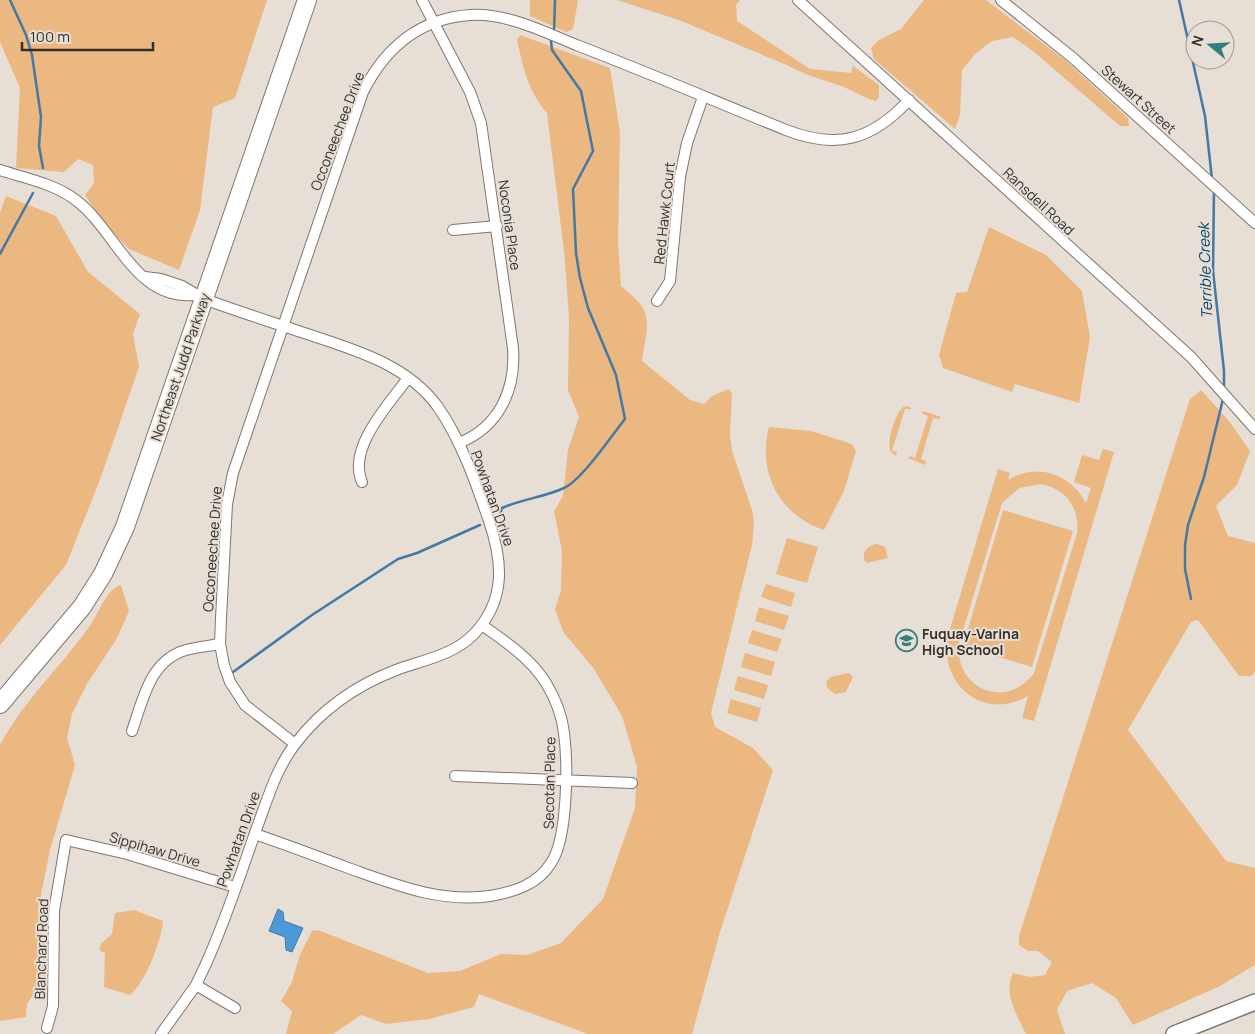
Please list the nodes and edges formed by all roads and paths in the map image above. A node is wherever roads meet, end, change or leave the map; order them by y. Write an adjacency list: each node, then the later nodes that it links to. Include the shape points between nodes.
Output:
1 (296, 0): 13 (highway, Northeast Judd Parkway)
2 (308, 0): 13 (highway, Northeast Judd Parkway)
3 (422, 0): 6 (street, Noconia Place)
4 (798, 0): 8 (street, Ransdell Road)
5 (1001, 0): 10 (street, Stewart Street, via 1073,58)
6 (435, 24): 7 (street, Occoneechee Drive, via 471,15 502,18); 11 (street, Noconia Place, via 476,107 485,142); 15 (street, Occoneechee Drive, via 400,42 371,76)
7 (703, 97): 8 (street, Occoneechee Drive, via 796,134 829,140 868,134); 14 (street, Red Hawk Court, via 687,143 680,177 670,281)
8 (910, 100): 17 (street, Ransdell Road, via 1191,357)
9 (0, 170): 13 (street, Powhatan Drive, via 52,188 78,202 128,262 145,277 182,286)
10 (1255, 223)
11 (497, 226): 12 (street); 18 (street, Noconia Place, via 513,348 513,375 506,400 497,415 484,429)
12 (453, 230)
13 (198, 297): 15 (street, Powhatan Drive); 22 (highway, Northeast Judd Parkway, via 104,549 64,614); 23 (highway, Northeast Judd Parkway, via 125,527 114,552 82,607)
14 (657, 301)
15 (282, 326): 16 (street, Powhatan Drive, via 362,352); 21 (street, Occoneechee Drive, via 229,488)
16 (408, 378): 18 (street, Powhatan Drive, via 437,406); 19 (street, via 382,412 362,449 358,465)
17 (1255, 429)
18 (459, 443): 20 (street, Powhatan Drive, via 499,554 500,582)
19 (362, 482)
20 (482, 625): 25 (street, Powhatan Drive, via 453,650 366,683 322,714); 27 (street, Secotan Place, via 522,656 539,673 551,692 564,734)
21 (220, 644): 24 (street, via 187,649 163,663 152,677); 25 (street, Occoneechee Drive, via 230,682 245,705)
22 (0, 687)
23 (0, 704)
24 (132, 730)
25 (295, 744): 29 (street, Powhatan Drive, via 270,792)
26 (455, 776): 27 (street)
27 (565, 781): 28 (street); 29 (street, Secotan Place, via 561,842 551,863 527,886 489,896 449,897 415,891)
28 (632, 783)
29 (255, 834): 31 (street, Powhatan Drive)
30 (66, 840): 31 (street, Sippihaw Drive); 35 (street, Blanchard Road, via 54,911 53,1006)
31 (235, 887): 32 (street, Powhatan Drive)
32 (196, 985): 34 (street); 36 (street, Powhatan Drive)
33 (1255, 1002): 37 (main road)
34 (236, 1008)
35 (47, 1028)
36 (161, 1034)
37 (1174, 1034)

